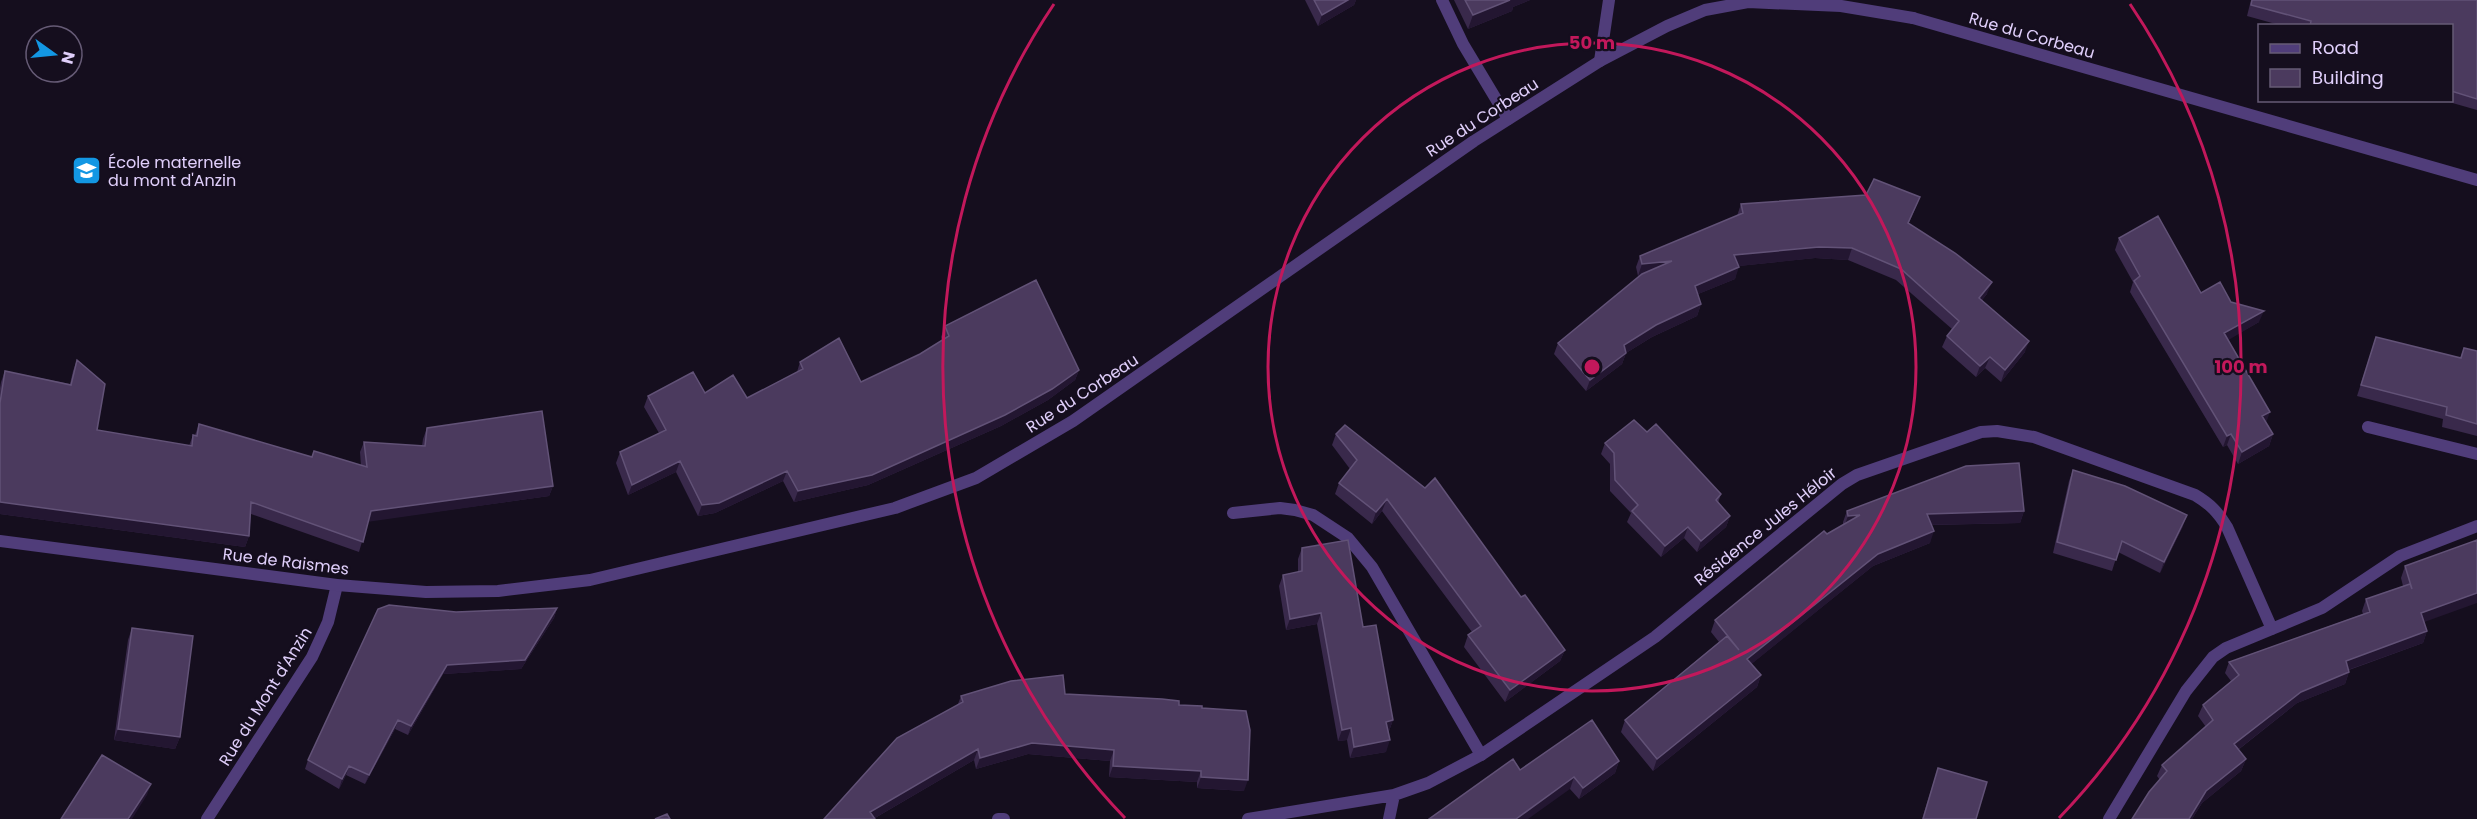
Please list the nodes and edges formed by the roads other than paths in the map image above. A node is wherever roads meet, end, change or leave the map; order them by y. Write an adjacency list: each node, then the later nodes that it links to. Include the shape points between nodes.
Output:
1 (1442, 0): 6 (street)
2 (1608, 0): 5 (street)
3 (1726, 2): 4 (street, Rue du Corbeau); 5 (street, Rue du Corbeau)
4 (1855, 4): 7 (street, Rue du Corbeau)
5 (1600, 61): 6 (street, Rue du Corbeau)
6 (1508, 119): 13 (street, Rue du Corbeau, via 1095,407 976,478 895,508)
7 (2477, 180)
8 (2368, 427): 9 (street)
9 (2477, 454)
10 (1233, 513): 16 (street, via 1295,510 1313,515 1348,538 1372,567)
11 (2477, 526): 15 (street, via 2400,556 2322,608)
12 (0, 541): 14 (street, Rue de Raismes)
13 (568, 584): 14 (street, Rue de Raismes, via 451,592)
14 (337, 585): 18 (street, Rue du Mont d'Anzin, via 328,622 312,657)
15 (2272, 629): 16 (street, Résidence Jules Héloir, via 2227,526 2209,504 2195,495 2034,436 1997,430 1981,432 1842,483 1655,637); 23 (street, via 2226,648 2207,664)
16 (1482, 755): 17 (street, Résidence Jules Héloir, via 1428,783)
17 (1394, 795): 21 (street, Résidence Jules Héloir); 22 (street)
18 (207, 819)
19 (998, 819): 20 (street)
20 (1004, 819)
21 (1248, 819)
22 (1389, 819)
23 (2109, 819)

